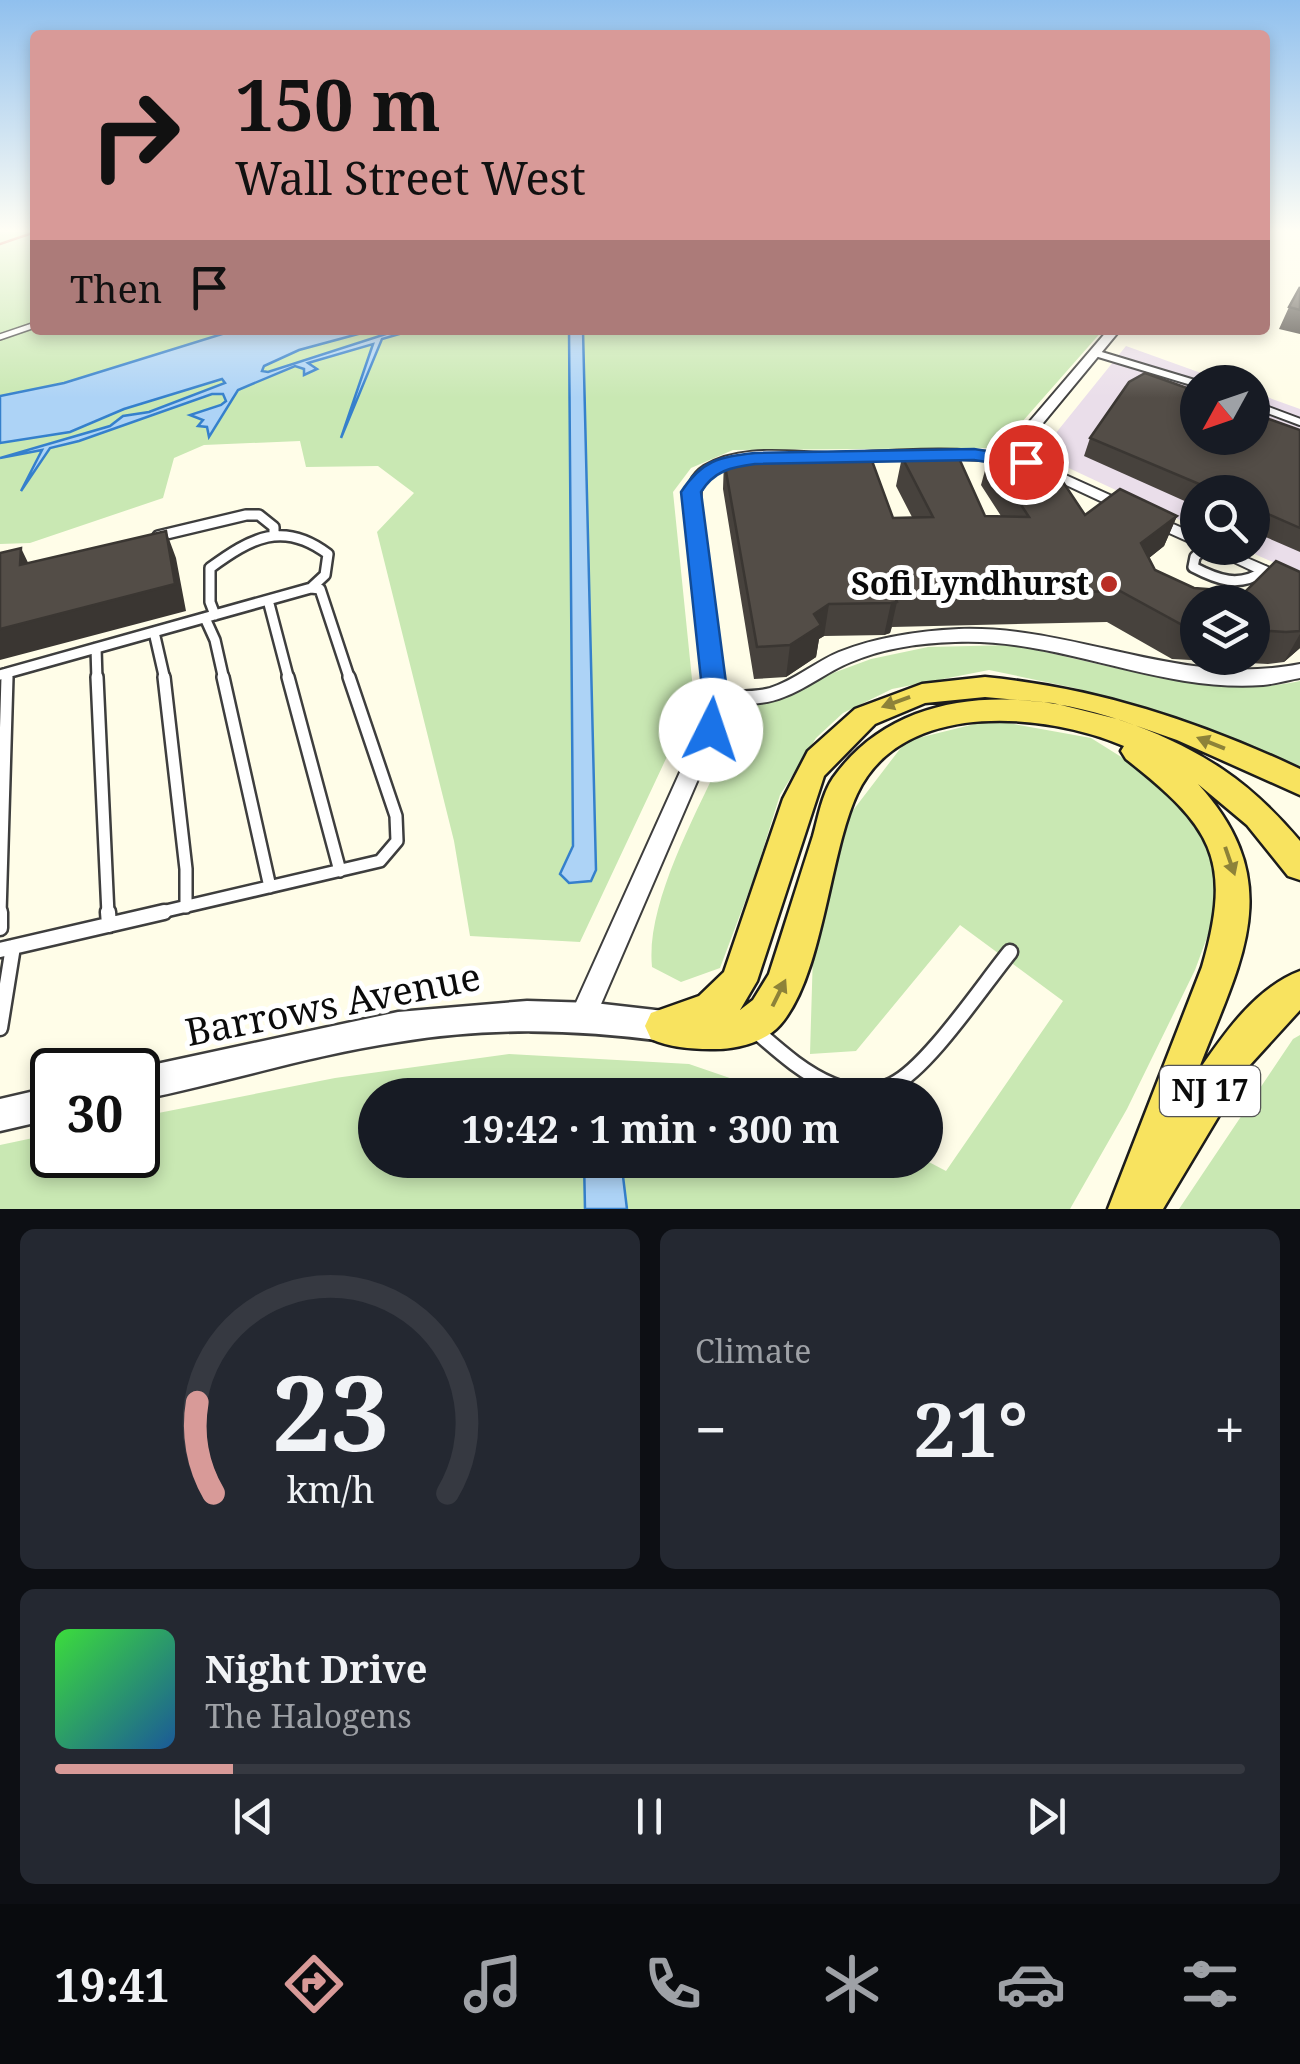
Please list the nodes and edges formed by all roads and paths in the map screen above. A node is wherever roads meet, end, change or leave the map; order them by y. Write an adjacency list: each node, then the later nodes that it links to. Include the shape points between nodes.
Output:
1 (30, 327): 3 (lane)
2 (1110, 335): 4 (street)
3 (0, 337)
4 (1094, 353): 5 (lane); 8 (street)
5 (1180, 379)
6 (1270, 411): 7 (lane)
7 (1300, 422)
8 (1006, 458): 9 (street); 23 (street, via 755,458 702,474 693,484 692,505)
9 (1180, 532)
10 (274, 536): 11 (lane, via 274,527 246,515); 15 (lane, via 301,536 328,554 325,576); 18 (lane, via 235,548 210,568)
11 (138, 541)
12 (1193, 565): 14 (lane, via 1220,581 1243,584)
13 (1250, 565): 14 (street)
14 (1264, 571): 16 (street)
15 (310, 588): 17 (lane); 27 (lane, via 320,589 396,816 397,841 380,862)
16 (1300, 588)
17 (268, 600): 18 (lane); 27 (lane)
18 (210, 616): 19 (lane); 28 (lane)
19 (154, 632): 20 (lane); 29 (lane, via 165,681)
20 (96, 648): 22 (lane); 30 (lane)
21 (1300, 671): 23 (street, via 1226,678 1015,637 919,631 851,654 773,694)
22 (4, 674): 31 (lane)
23 (716, 698): 36 (street, via 703,751)
24 (1054, 716): 26 (main road, via 1139,741 1206,774 1252,809); 38 (main road, one-way to 24, via 782,992 838,802 868,753 906,728 948,714 1005,709); 43 (main road, one-way to 43, via 1116,740 1175,781 1220,835 1236,879 1236,914 1225,954)
25 (1300, 782): 35 (main road, one-way to 35, via 1167,726 1053,693 982,686 900,700 853,724 809,774 739,981)
26 (1300, 866)
27 (340, 870): 28 (lane)
28 (270, 887): 29 (lane)
29 (186, 907): 30 (lane)
30 (109, 924): 32 (lane)
31 (0, 928)
32 (6, 948): 39 (lane)
33 (1010, 952): 38 (lane, via 916,1070 880,1093 858,1094 821,1079)
34 (1300, 988): 44 (main road, NJ 17, via 1223,1073)
35 (725, 1002): 37 (main road); 38 (lane)
36 (583, 1016): 37 (street, Barrows Avenue); 40 (street, Barrows Avenue, via 484,1014 412,1023)
37 (664, 1026): 38 (main road)
38 (751, 1026)
39 (0, 1028)
40 (160, 1079)
41 (30, 1108): 42 (street)
42 (0, 1115)
43 (1130, 1209)
44 (1139, 1209)

